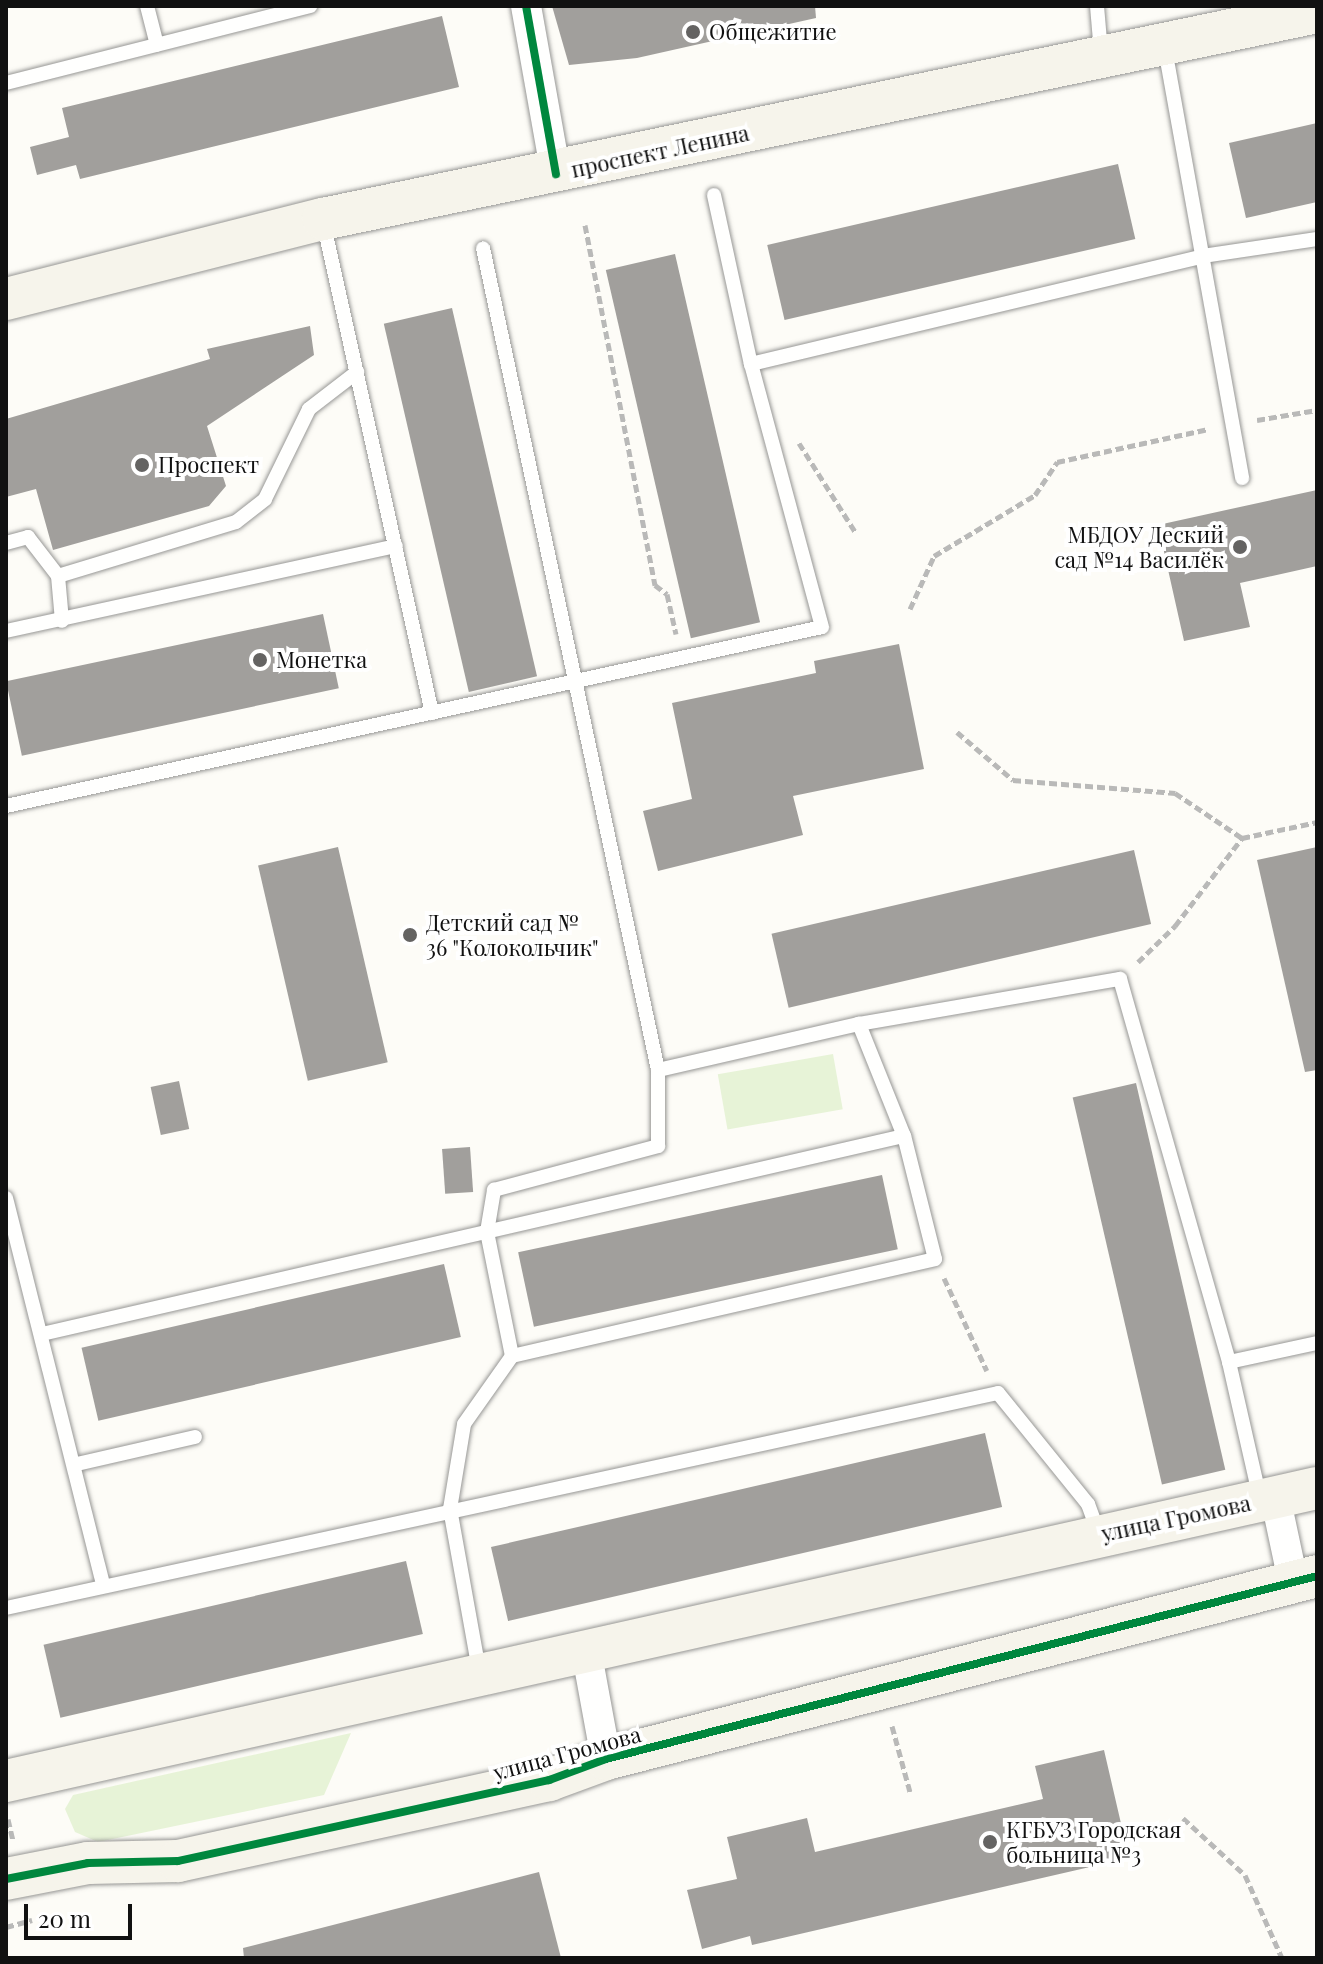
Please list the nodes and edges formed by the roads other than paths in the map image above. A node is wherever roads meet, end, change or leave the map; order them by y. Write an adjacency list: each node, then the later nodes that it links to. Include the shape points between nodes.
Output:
1 (147, 6): 7 (lane)
2 (310, 6): 7 (lane)
3 (526, 6): 10 (street)
4 (1097, 6): 8 (lane)
5 (1317, 12): 6 (street, проспект Ленина)
6 (1164, 44): 8 (street, проспект Ленина); 15 (lane)
7 (157, 45): 9 (lane)
8 (1102, 57): 10 (street, проспект Ленина)
9 (6, 83)
10 (556, 174): 12 (street, проспект Ленина)
11 (714, 195): 17 (lane)
12 (323, 219): 16 (street, проспект Ленина); 18 (lane)
13 (1317, 239): 15 (lane)
14 (483, 248): 25 (lane)
15 (1203, 256): 17 (lane); 19 (lane)
16 (6, 299)
17 (751, 364): 25 (lane, via 822,627)
18 (357, 372): 21 (lane); 22 (lane, via 309,409 265,499 236,522)
19 (1242, 478)
20 (6, 543): 22 (lane, via 28,537)
21 (396, 546): 23 (lane); 26 (lane)
22 (58, 576): 23 (lane)
23 (62, 621): 24 (lane)
24 (6, 631)
25 (571, 684): 26 (lane); 29 (lane)
26 (432, 713): 27 (lane)
27 (6, 806)
28 (859, 1024): 29 (lane); 30 (lane); 36 (lane, via 1120,979)
29 (658, 1070): 32 (lane, via 658,1146 494,1190)
30 (904, 1136): 32 (lane); 35 (lane, via 935,1259)
31 (6, 1198): 33 (lane)
32 (487, 1232): 33 (lane); 35 (lane)
33 (42, 1334): 38 (lane)
34 (1317, 1343): 36 (lane)
35 (512, 1356): 41 (lane, via 464,1424)
36 (1229, 1362): 40 (lane)
37 (195, 1437): 38 (lane)
38 (77, 1464): 44 (lane)
39 (1317, 1488): 40 (street, улица Громова)
40 (1268, 1498): 42 (street, улица Громова); 43 (street)
41 (450, 1509): 42 (lane, via 998,1393 1088,1504); 44 (lane); 47 (lane)
42 (1100, 1534): 46 (street, улица Громова)
43 (1305, 1578): 48 (street, улица Громова)
44 (103, 1584): 45 (lane)
45 (6, 1608)
46 (587, 1655): 47 (street, улица Громова); 48 (street)
47 (480, 1674): 49 (street, улица Громова)
48 (606, 1759): 50 (street, улица Громова, via 549,1780 178,1861 88,1863)
49 (6, 1781)
50 (6, 1879)

